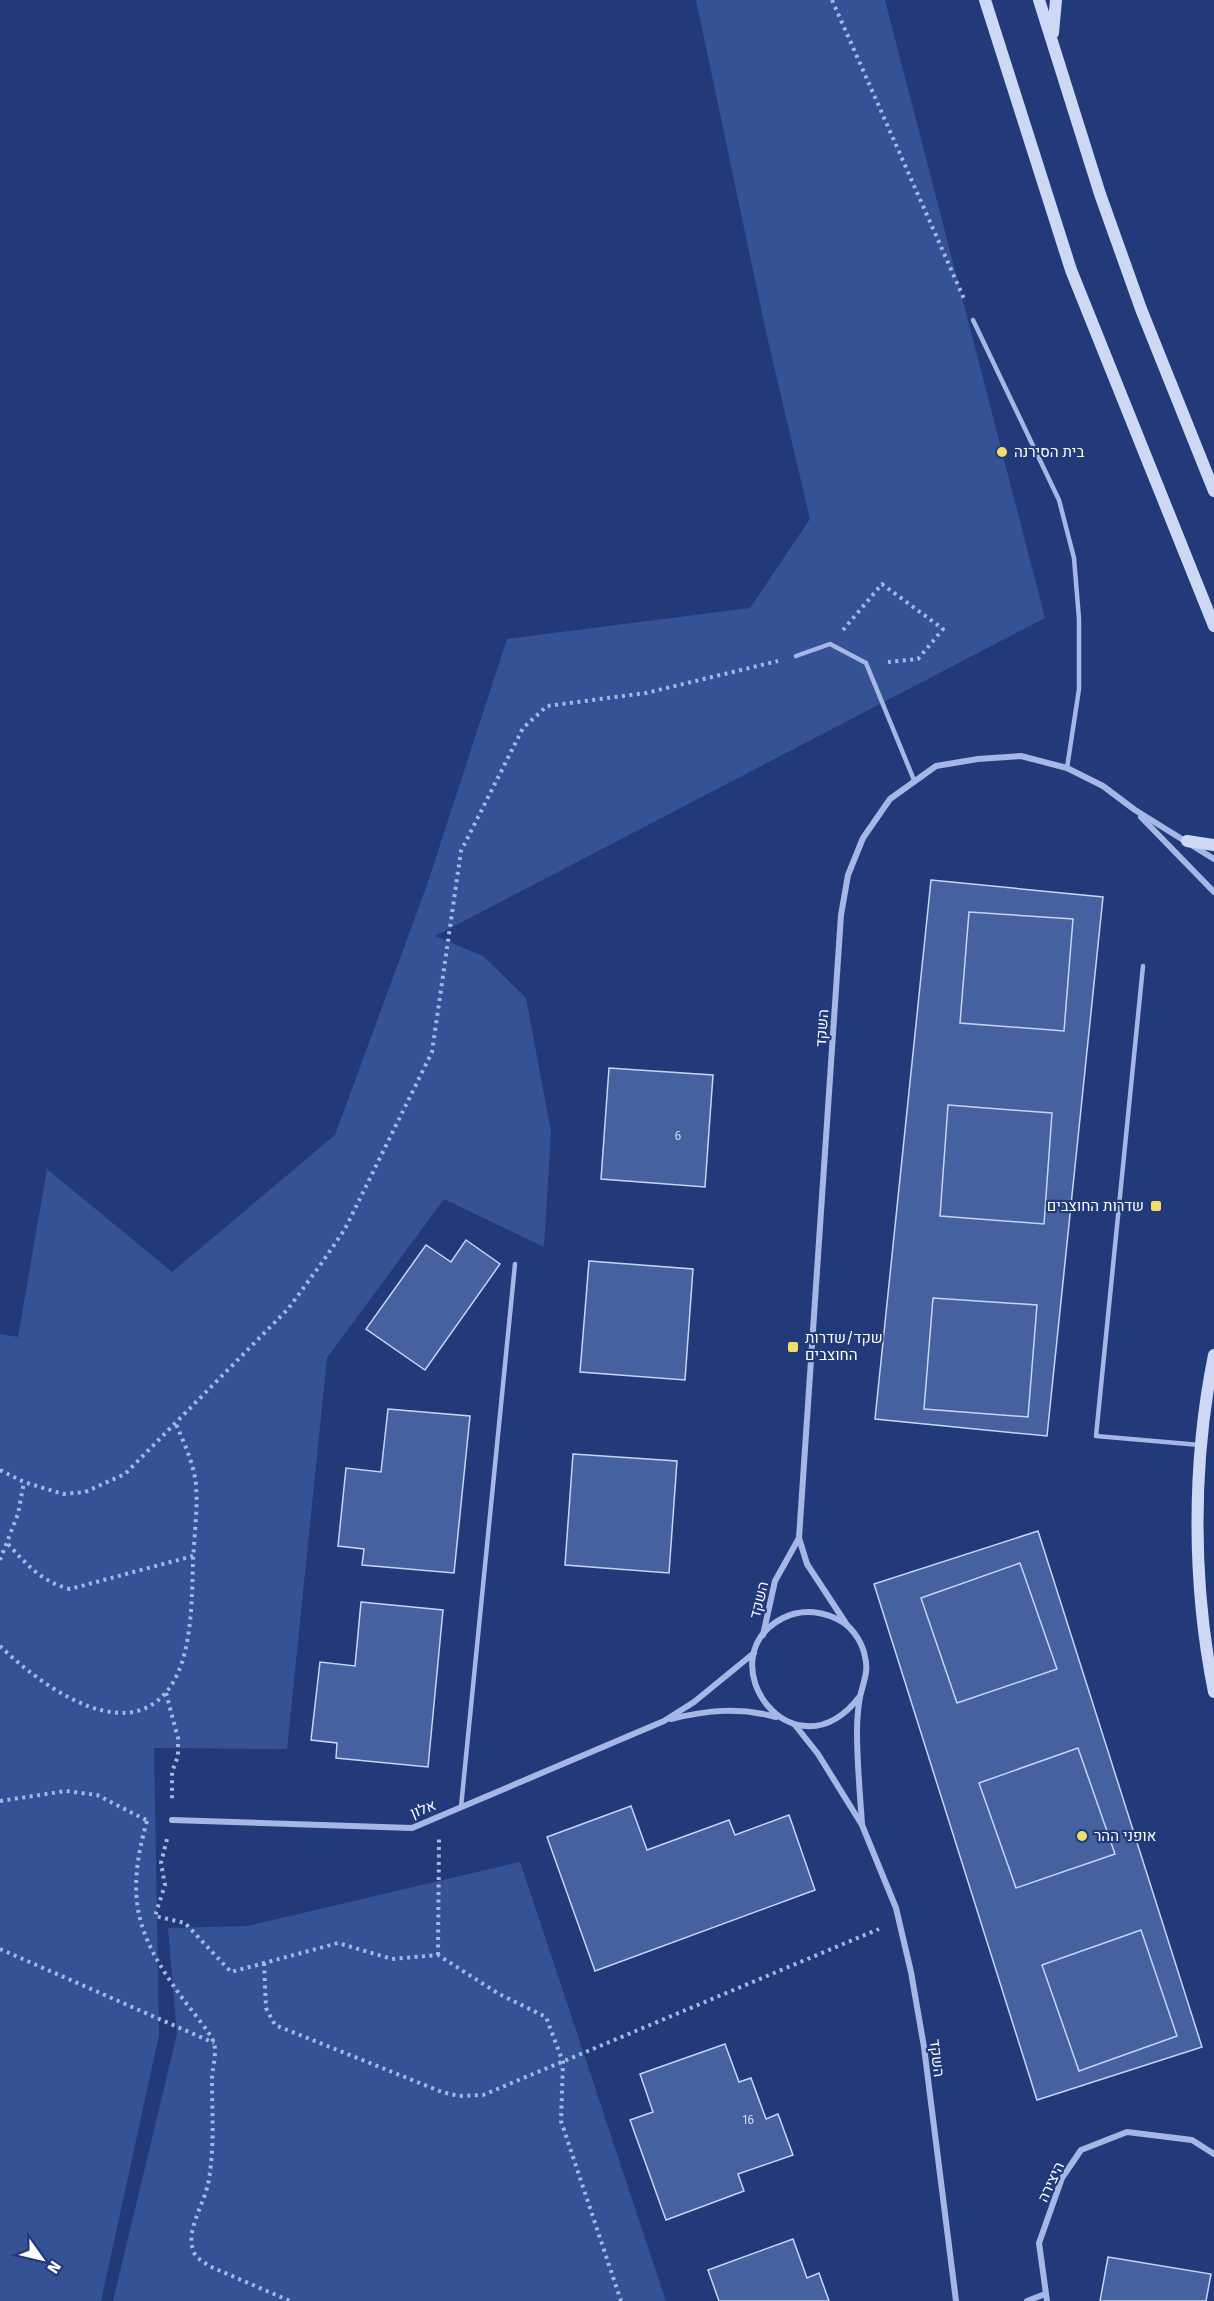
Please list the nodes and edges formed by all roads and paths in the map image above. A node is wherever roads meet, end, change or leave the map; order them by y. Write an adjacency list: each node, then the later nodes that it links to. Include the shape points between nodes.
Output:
1 (832, 0): 6 (path)
2 (985, 0): 8 (main road, via 1071,270)
3 (1040, 0): 5 (main road)
4 (1056, 0): 5 (main road)
5 (1053, 44): 7 (main road, via 1130,278)
6 (973, 320): 12 (lane, via 1059,500 1074,558 1079,689)
7 (1214, 491)
8 (1214, 626)
9 (830, 644): 10 (lane); 11 (lane); 11 (path, via 882,584 943,629 918,659)
10 (796, 656): 22 (path, via 645,693 547,706 523,728 461,851 432,1052 368,1184 345,1229 288,1309)
11 (866, 663): 13 (lane)
12 (1067, 768): 13 (street, השקד, via 1021,756 978,759 936,766); 14 (street, השקד, via 1103,786)
13 (914, 780): 26 (street, השקד, via 890,799 863,838 848,875 843,905)
14 (1135, 810): 15 (street, השקד); 18 (street, השקד)
15 (1187, 841): 16 (main road); 17 (street, השקד)
16 (1214, 845)
17 (1214, 859)
18 (1214, 892)
19 (1143, 966): 23 (lane, via 1096,1436)
20 (515, 1264): 41 (lane)
21 (1214, 1355): 23 (main road)
22 (176, 1424): 25 (path, via 125,1474 85,1492 63,1494); 28 (path, via 196,1485)
23 (1202, 1445): 34 (main road, via 1198,1528 1203,1635)
24 (0, 1470): 25 (path)
25 (24, 1482): 27 (path)
26 (799, 1538): 30 (street, השקד, via 807,1564); 31 (street, השקד, via 775,1581)
27 (8, 1545): 28 (path, via 35,1573 53,1585 70,1589); 29 (path)
28 (194, 1557): 35 (path, via 192,1619 177,1676)
29 (0, 1560)
30 (847, 1625): 31 (street, via 830,1615 792,1614 775,1623); 36 (street, via 866,1658)
31 (763, 1636): 33 (street)
32 (0, 1646): 35 (path, via 26,1670 64,1695 118,1715 142,1711)
33 (754, 1653): 37 (street, via 756,1689); 38 (street, אלון)
34 (1214, 1692)
35 (166, 1693): 43 (path, via 178,1738 178,1756 172,1772)
36 (860, 1696): 39 (street, via 832,1722); 44 (street, השקד, via 857,1732)
37 (779, 1718): 38 (street, אלון, via 732,1709 703,1711); 39 (street)
38 (664, 1721): 41 (street, אלון)
39 (795, 1725): 44 (street, השקד)
40 (0, 1801): 49 (path, via 66,1791 97,1795 147,1821 137,1856 135,1894 141,1925 148,1946)
41 (461, 1807): 42 (street, אלון)
42 (440, 1816): 43 (street, אלון, via 412,1828); 47 (path)
43 (172, 1820): 48 (path, via 161,1863 165,1885 156,1916 185,1923 231,1972)
44 (862, 1825): 45 (street, השקד)
45 (900, 1920): 50 (path); 55 (street, השקד, via 924,2047)
46 (0, 1949): 49 (path)
47 (438, 1955): 48 (path, via 392,1959 338,1943); 50 (path, via 499,1994 546,2017)
48 (264, 1963): 50 (path, via 266,2008 274,2025 442,2092 483,2095)
49 (214, 2043): 53 (path, via 212,2153 192,2250 209,2266)
50 (563, 2062): 54 (path, via 561,2121)
51 (1214, 2154): 52 (street, היצירה, via 1192,2140 1127,2132 1081,2150 1062,2178 1038,2243)
52 (1046, 2297): 56 (street, היצירה)
53 (290, 2301)
54 (621, 2301)
55 (956, 2301)
56 (1027, 2301)

